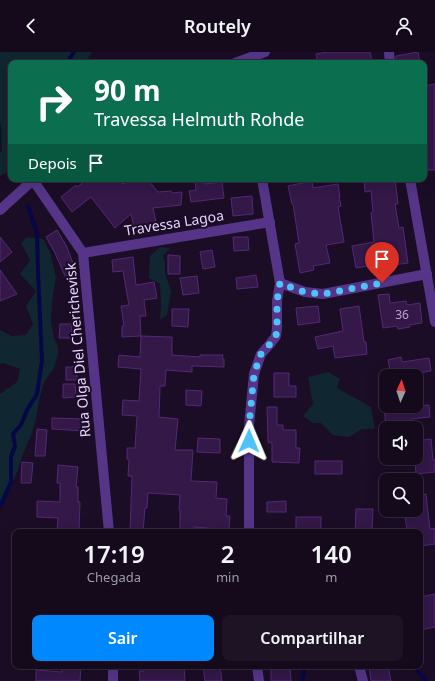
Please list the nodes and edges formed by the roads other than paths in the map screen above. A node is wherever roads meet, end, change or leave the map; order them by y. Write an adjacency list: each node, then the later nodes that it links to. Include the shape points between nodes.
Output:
1 (265, 52): 2 (street)
2 (245, 60)
3 (32, 182): 7 (street)
4 (35, 182): 9 (street, Rua Olga Diel Cherichevisk)
5 (263, 182): 8 (street)
6 (411, 182): 10 (street)
7 (0, 210)
8 (270, 222): 9 (street, Travessa Lagoa); 11 (street)
9 (83, 253): 13 (street, Rua Olga Diel Cherichevisk)
10 (427, 274): 11 (street, via 323,294 304,292); 12 (street)
11 (280, 283): 14 (street, via 276,336 261,354 254,374 249,426)
12 (435, 322)
13 (109, 529)
14 (249, 529)
15 (113, 669): 18 (street)
16 (257, 669): 19 (street)
17 (360, 669): 20 (street)
18 (113, 681)
19 (259, 681)
20 (363, 681)

